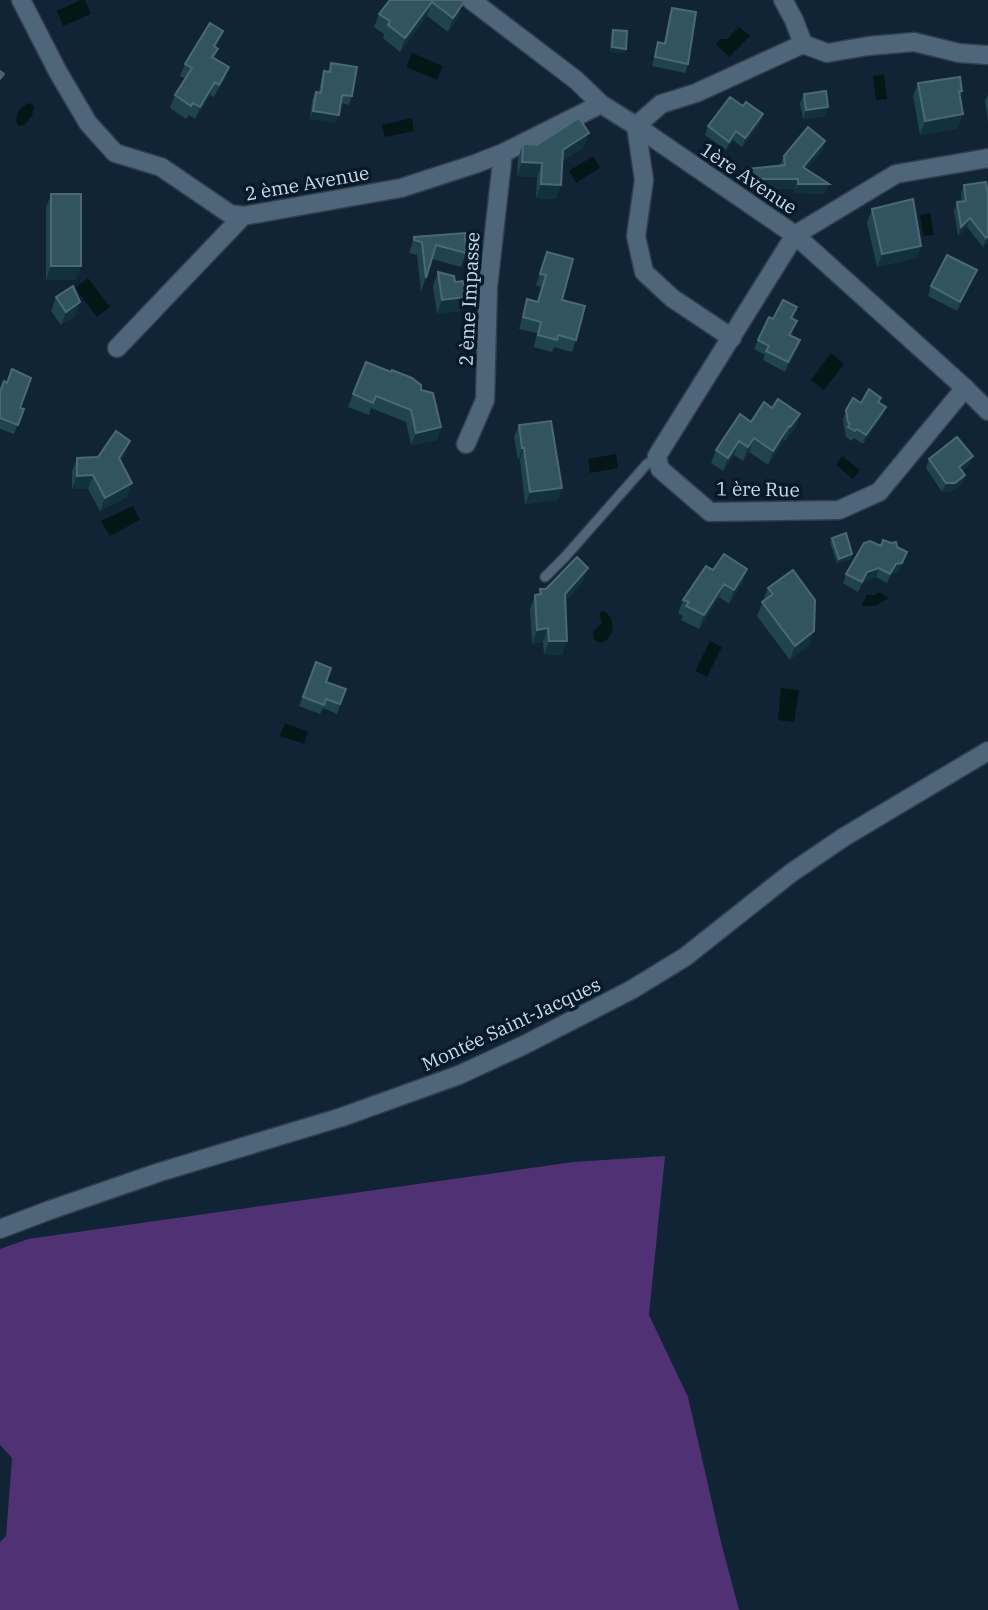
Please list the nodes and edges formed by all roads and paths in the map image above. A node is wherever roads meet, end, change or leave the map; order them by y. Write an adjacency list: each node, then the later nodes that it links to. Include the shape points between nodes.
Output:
1 (22, 0): 10 (street, 2 ème Avenue, via 88,123 115,153 161,167 230,214)
2 (471, 0): 6 (street, 1ère Avenue)
3 (783, 0): 4 (street)
4 (803, 44): 5 (street, via 827,53 914,42); 7 (street, via 661,104)
5 (988, 55)
6 (601, 104): 7 (street, 1ère Avenue); 8 (street, 2 ème Avenue)
7 (636, 126): 11 (street, 1ère Avenue); 12 (street, via 644,180 636,236 644,272 672,298)
8 (503, 153): 10 (street, 2 ème Avenue, via 401,188); 16 (street, 2 ème Impasse, via 488,287 485,400)
9 (988, 158): 11 (street, via 895,174)
10 (243, 216): 13 (street)
11 (796, 234): 12 (street); 14 (street, 1ère Avenue)
12 (732, 338): 17 (street)
13 (117, 348)
14 (965, 388): 15 (street, 1ère Avenue); 17 (street, 1 ère Rue, via 880,492 839,510 710,512 660,468)
15 (988, 411)
16 (466, 444)
17 (657, 456): 18 (lane)
18 (545, 577)
19 (988, 751): 20 (street, Montée Saint-Jacques, via 791,873 685,957 524,1045 459,1075 342,1117 160,1172)
20 (0, 1229)

